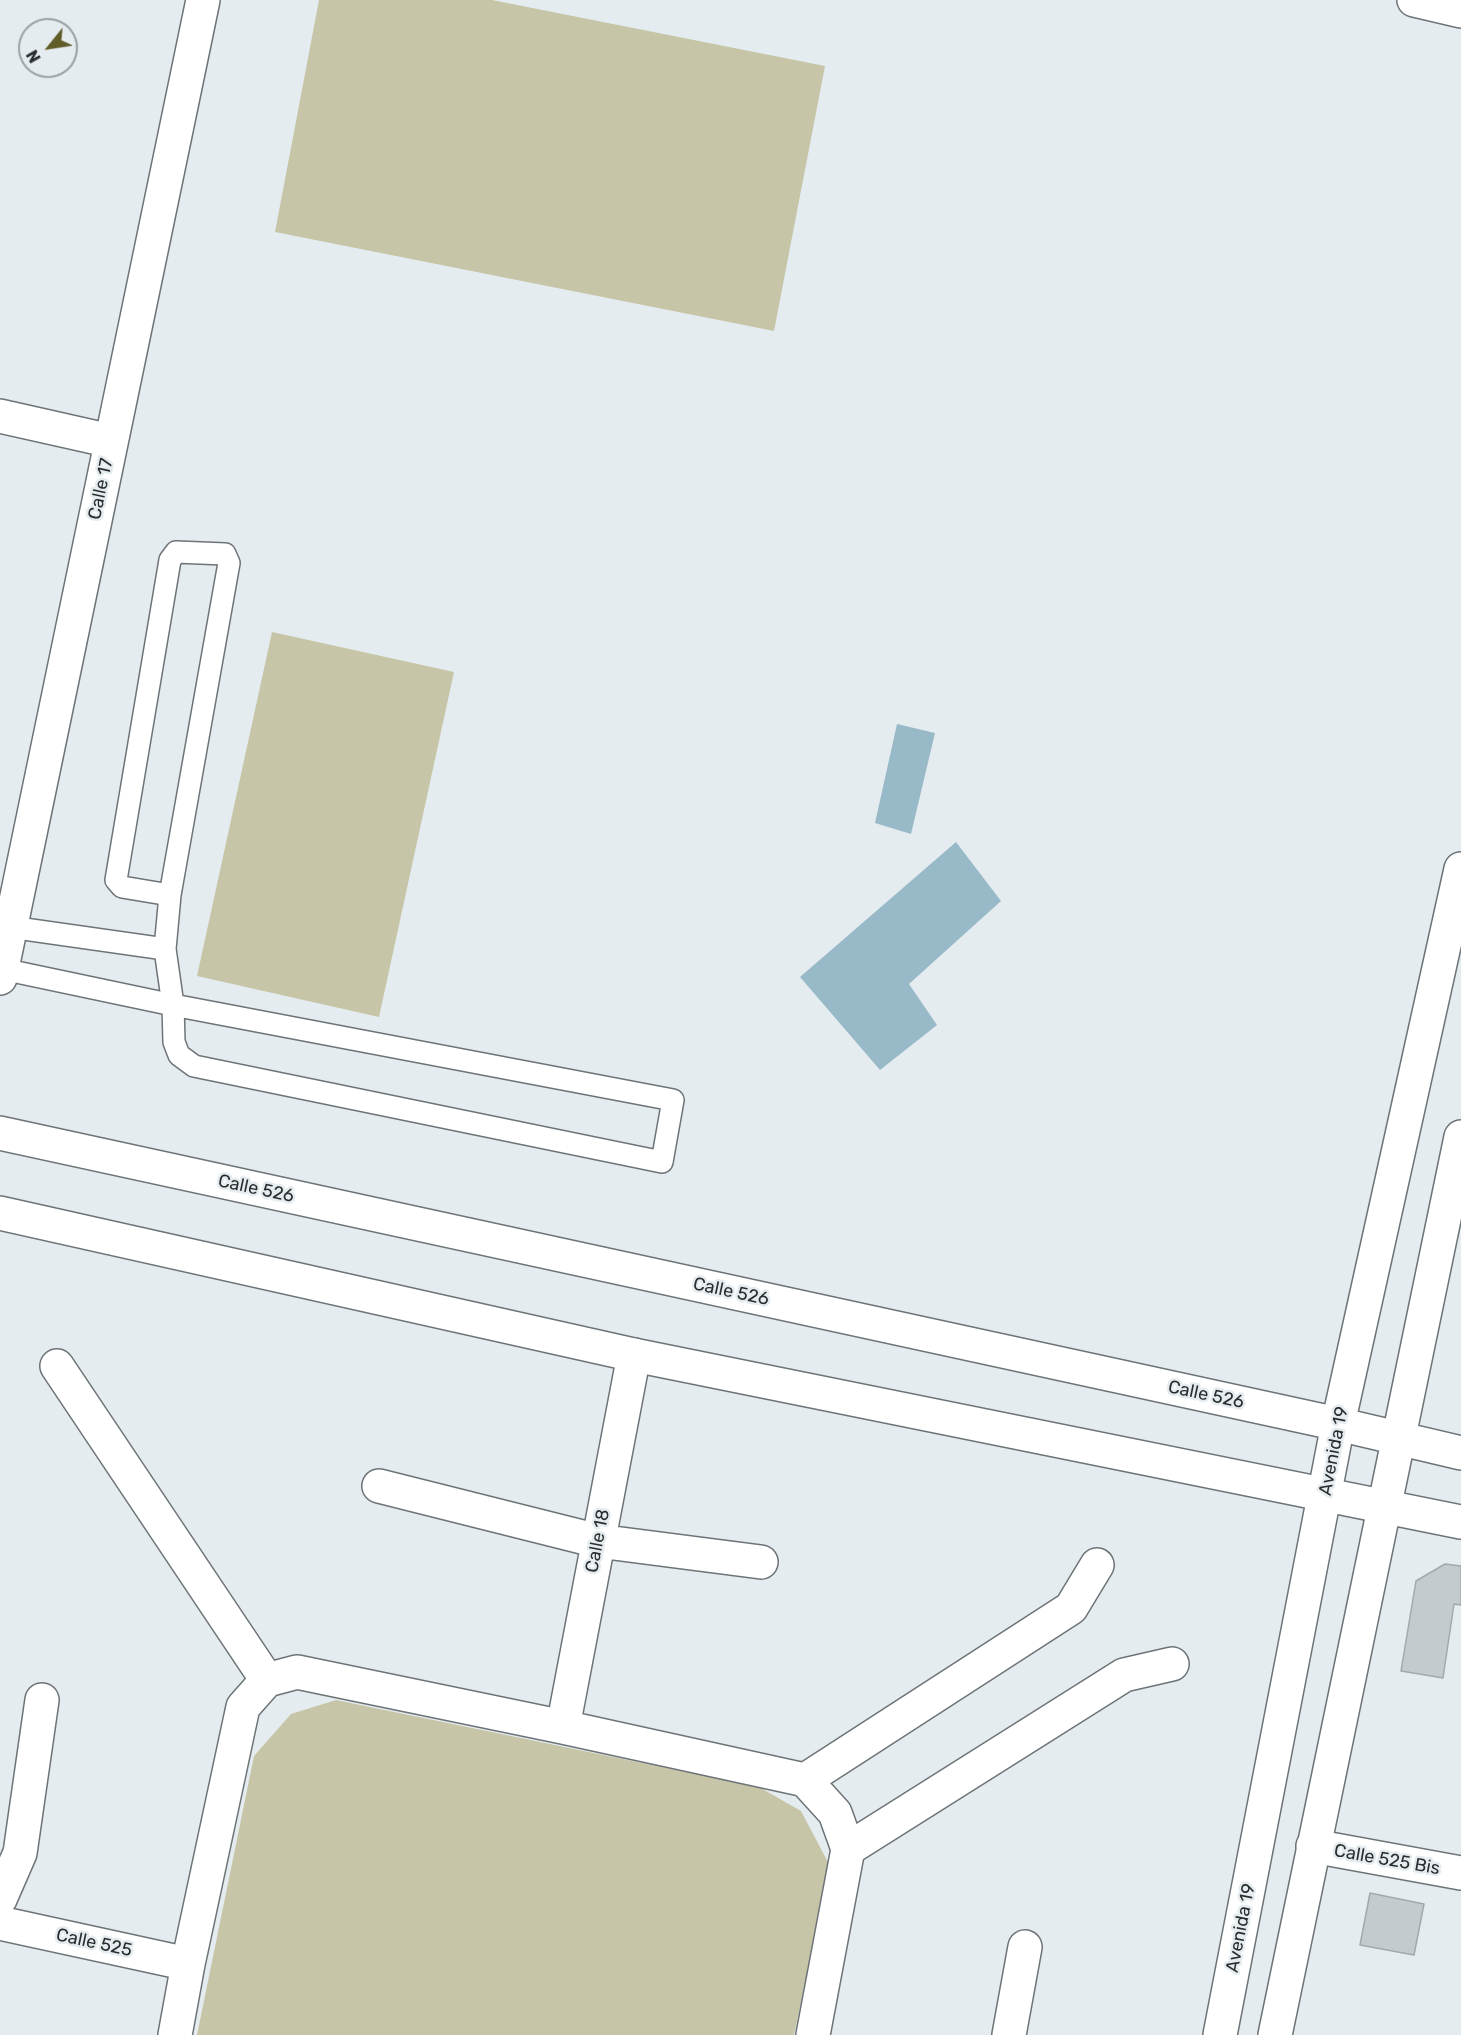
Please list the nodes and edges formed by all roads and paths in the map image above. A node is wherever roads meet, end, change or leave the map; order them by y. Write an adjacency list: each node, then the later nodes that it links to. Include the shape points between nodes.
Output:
1 (203, 0): 5 (main road, Calle 17)
2 (1414, 0): 3 (main road)
3 (1461, 11)
4 (0, 417): 5 (main road)
5 (111, 441): 8 (main road, Calle 17)
6 (1461, 869): 17 (main road, Avenida 19)
7 (170, 895): 7 (lane, via 230,563 225,554 176,552 170,560 116,879 122,887); 9 (lane)
8 (10, 927): 9 (lane); 10 (main road, Calle 17)
9 (165, 949): 11 (lane)
10 (1, 973): 11 (lane)
11 (173, 1005): 11 (lane, via 673,1100 662,1162 194,1066 179,1055 174,1042)
12 (0, 1133): 17 (main road, Calle 526)
13 (1461, 1137): 18 (main road)
14 (0, 1213): 15 (main road)
15 (634, 1355): 21 (main road); 24 (main road, Calle 18)
16 (57, 1365): 28 (main road)
17 (1338, 1424): 18 (main road, Calle 526); 21 (main road, Avenida 19)
18 (1399, 1439): 19 (main road, Calle 526); 22 (main road)
19 (1461, 1453)
20 (379, 1486): 24 (main road)
21 (1326, 1494): 22 (main road); 42 (main road, Avenida 19)
22 (1383, 1505): 23 (main road); 32 (main road)
23 (1461, 1522)
24 (598, 1541): 25 (main road); 30 (main road, Calle 18)
25 (761, 1562)
26 (1097, 1565): 31 (main road, via 1071,1608)
27 (1172, 1664): 33 (main road, via 1124,1675)
28 (267, 1680): 30 (main road, via 297,1672); 38 (main road, via 243,1707)
29 (42, 1700): 35 (main road, via 20,1853)
30 (563, 1727): 31 (main road)
31 (805, 1780): 33 (main road, via 835,1813)
32 (1313, 1846): 34 (main road, Calle 525 Bis); 43 (main road)
33 (848, 1849): 40 (main road)
34 (1461, 1873)
35 (0, 1899)
36 (0, 1923): 38 (main road, Calle 525)
37 (1025, 1947): 41 (main road)
38 (188, 1964): 39 (main road)
39 (175, 2035)
40 (813, 2035)
41 (1009, 2035)
42 (1220, 2035)
43 (1275, 2035)

